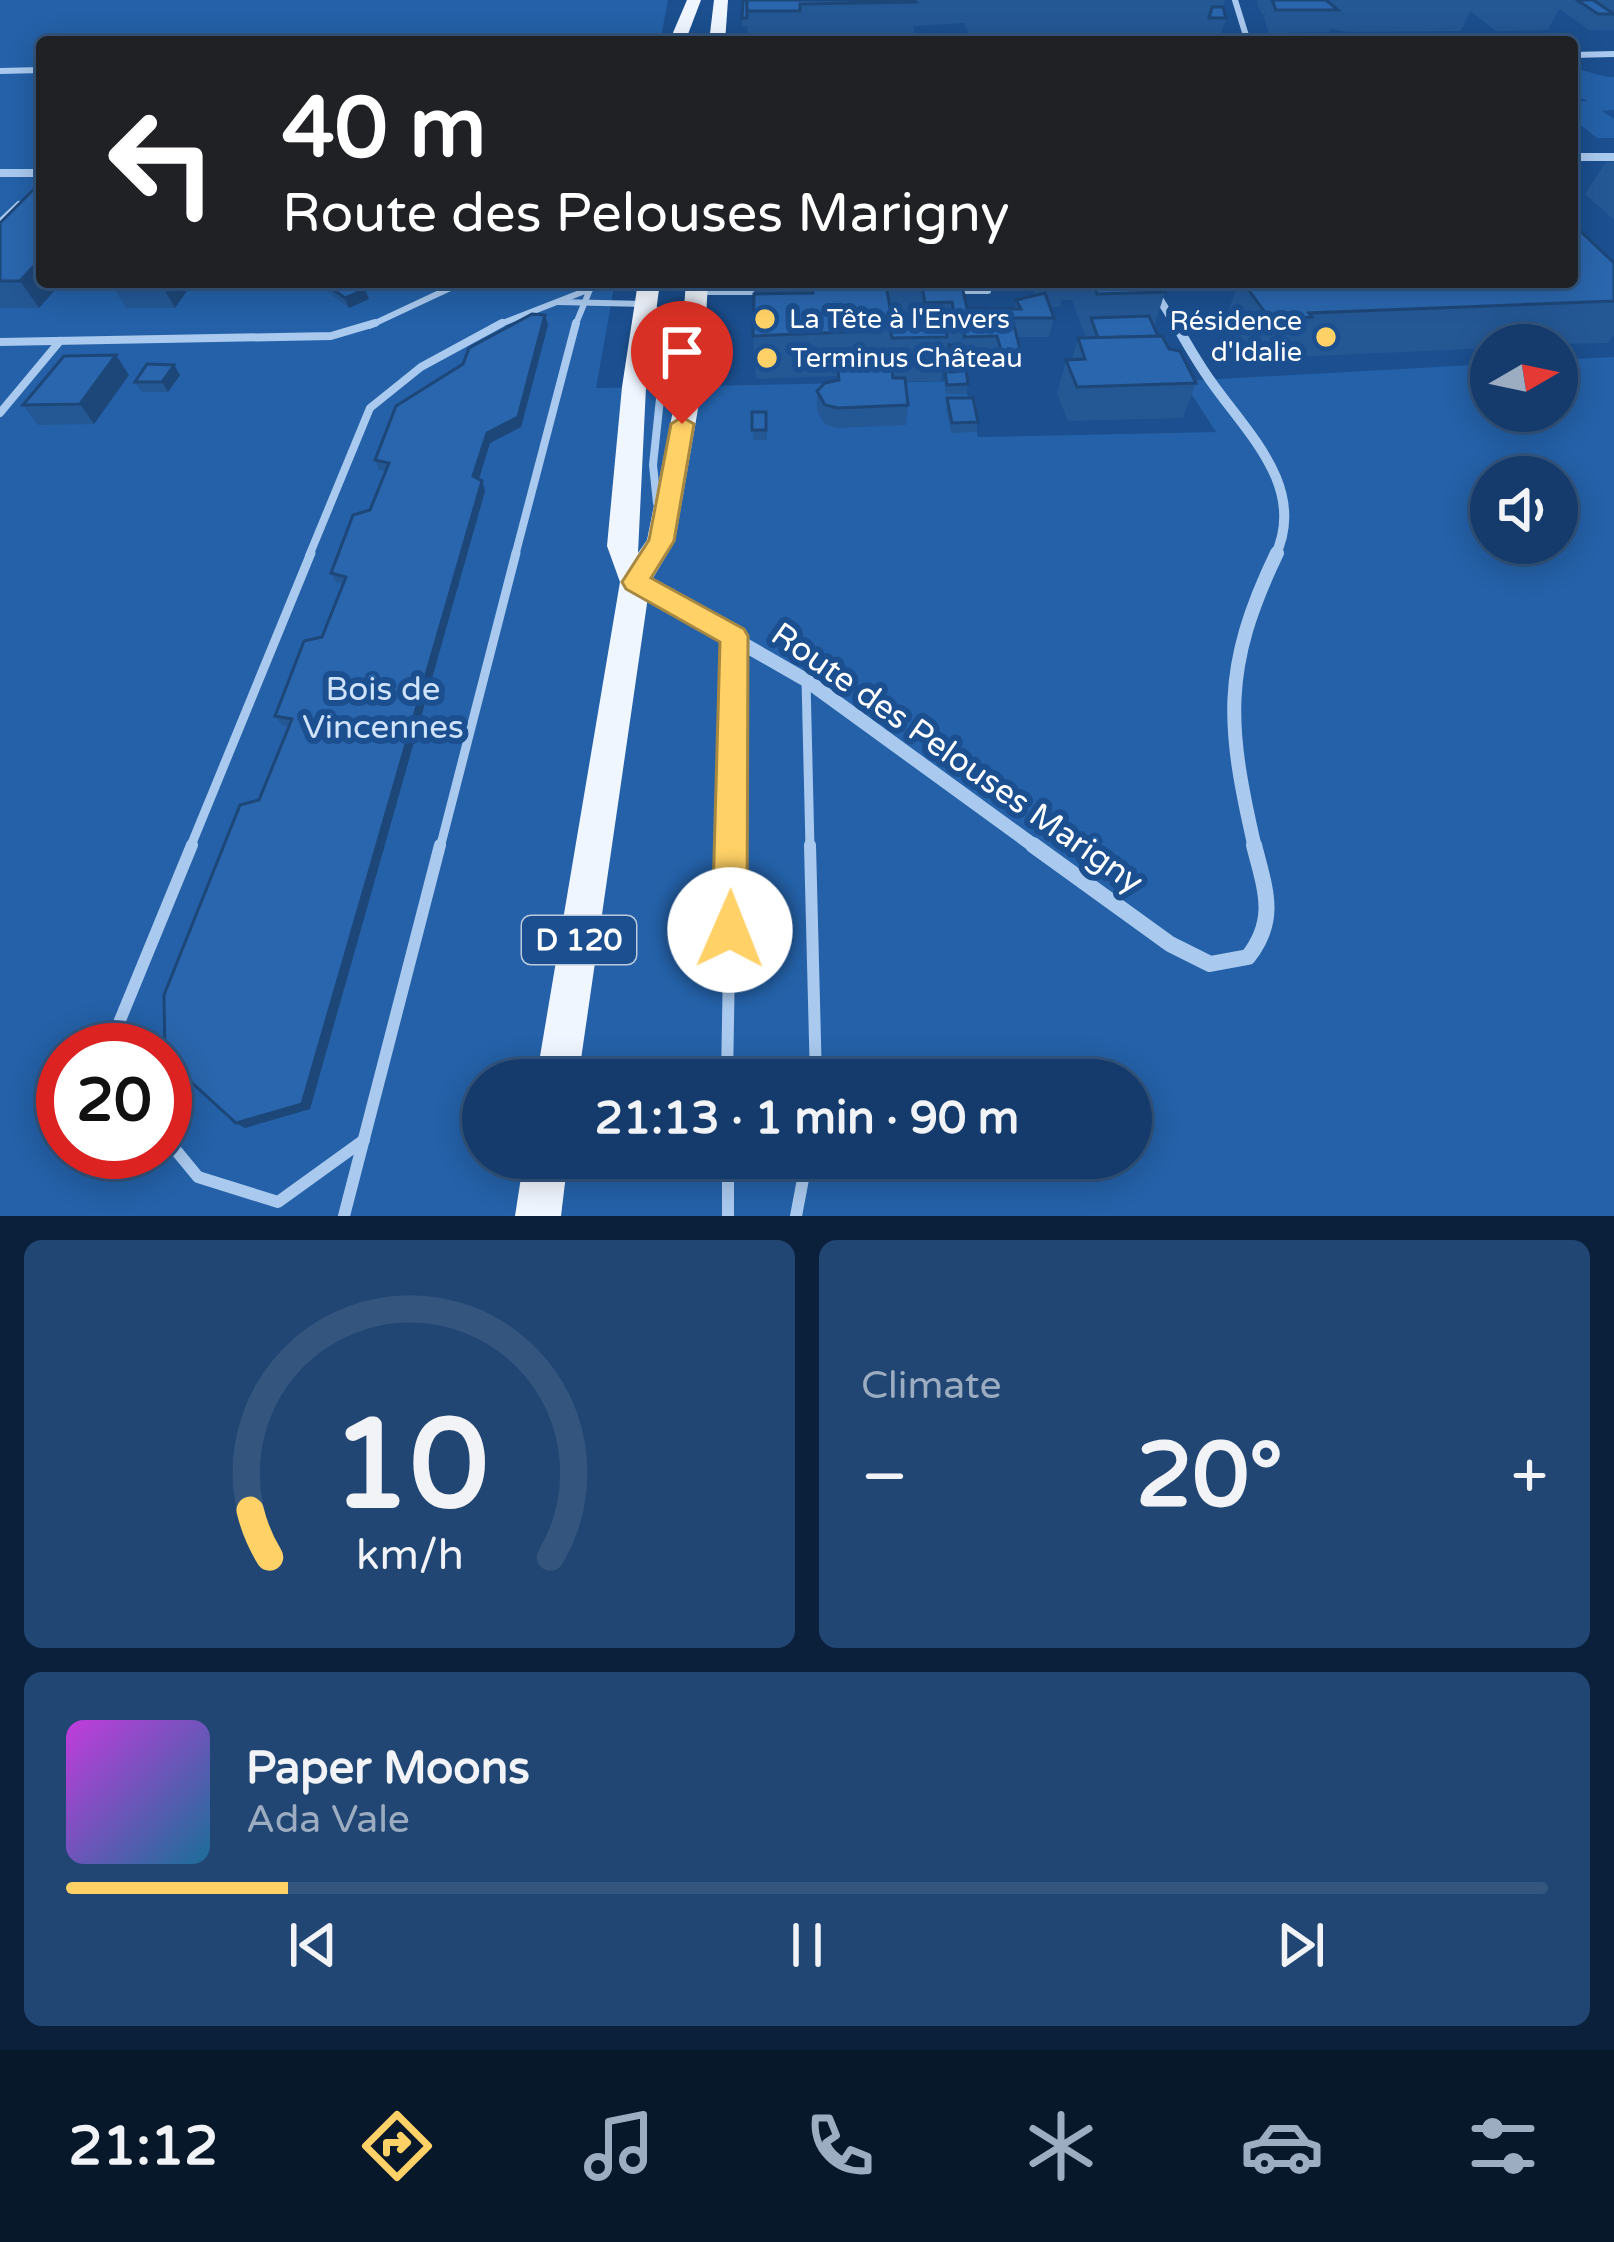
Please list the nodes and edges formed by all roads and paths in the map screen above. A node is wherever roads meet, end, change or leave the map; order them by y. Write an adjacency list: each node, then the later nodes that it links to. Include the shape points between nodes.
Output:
1 (694, 0): 4 (main road)
2 (721, 0): 5 (main road)
3 (1235, 0): 6 (street)
4 (679, 36)
5 (718, 36)
6 (1246, 36)
7 (1614, 54): 8 (street)
8 (1578, 55)
9 (0, 70): 10 (street)
10 (36, 70)
11 (1578, 157): 12 (street)
12 (1614, 157)
13 (0, 173): 14 (street)
14 (36, 173)
15 (19, 204): 16 (lane)
16 (0, 222)
17 (451, 288): 29 (lane, via 368,328 331,336)
18 (583, 288): 27 (lane)
19 (589, 288): 28 (lane)
20 (696, 288): 32 (main road, D 120, via 690,386)
21 (713, 288): 25 (lane)
22 (1153, 288): 35 (street, Route des Pelouses Marigny, via 1267,455 1284,495 1281,544 1250,610 1232,698 1234,757 1267,899 1265,935 1248,957 1210,964 1170,944)
23 (941, 291): 24 (lane)
24 (988, 291)
25 (779, 292)
26 (647, 293): 28 (lane); 32 (lane, via 669,317 653,465); 33 (main road, D 120, via 621,546)
27 (546, 302): 28 (lane); 36 (lane, via 392,386 370,408)
28 (581, 303): 40 (lane)
29 (60, 341): 30 (lane); 31 (lane)
30 (0, 342)
31 (0, 413)
32 (661, 541): 33 (main road, D 120)
33 (635, 582): 34 (street, Route des Pelouses Marigny); 37 (main road, D 120)
34 (734, 636): 35 (street, Route des Pelouses Marigny); 38 (lane)
35 (806, 680): 39 (lane)
36 (119, 1023)
37 (560, 1059)
38 (728, 1059)
39 (816, 1059)
40 (364, 1140): 45 (lane); 46 (lane)
41 (192, 1170): 45 (lane)
42 (543, 1179): 47 (main road)
43 (728, 1179): 48 (lane)
44 (803, 1179): 49 (lane)
45 (280, 1209)
46 (344, 1216)
47 (538, 1216)
48 (728, 1216)
49 (796, 1216)

